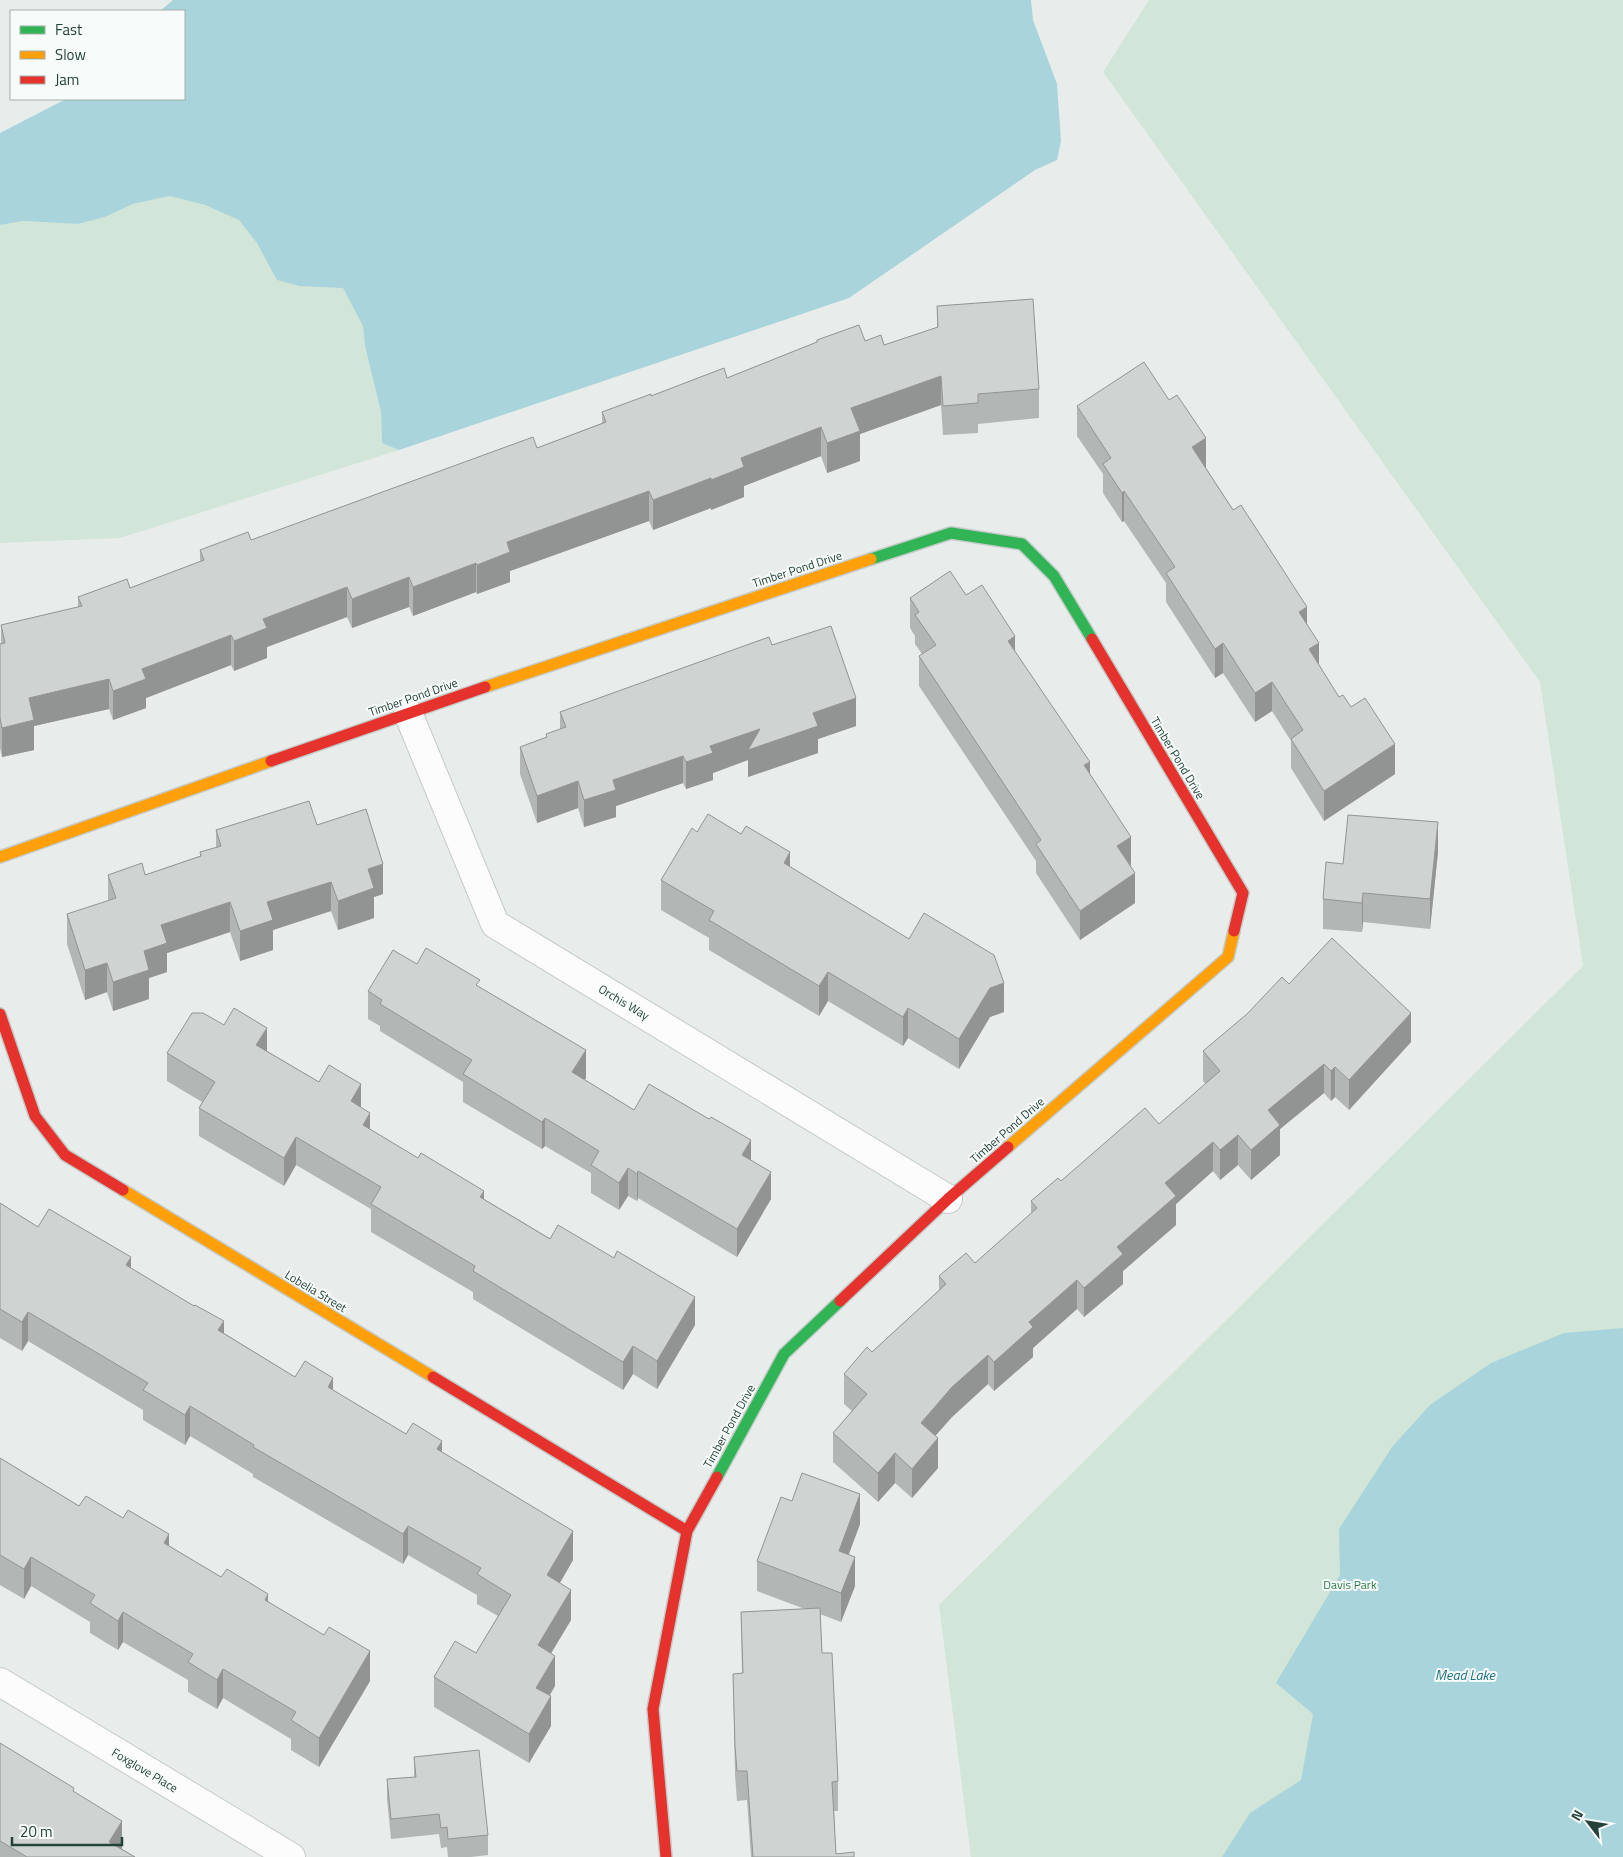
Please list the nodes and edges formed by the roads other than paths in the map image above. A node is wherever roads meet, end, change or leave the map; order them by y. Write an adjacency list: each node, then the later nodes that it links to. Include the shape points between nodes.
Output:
1 (408, 713): 2 (street, Timber Pond Drive); 4 (street, Orchis Way, via 495,924); 4 (street, Timber Pond Drive, via 951,533 1022,544 1054,576 1243,893 1228,958)
2 (0, 857)
3 (0, 1014): 5 (street, Lobelia Street, via 36,1116 65,1155)
4 (948, 1199): 5 (street, Timber Pond Drive, via 784,1354)
5 (687, 1531): 8 (street, Timber Pond Drive, via 653,1709)
6 (0, 1682): 7 (street, Foxglove Place)
7 (291, 1857)
8 (666, 1857)

